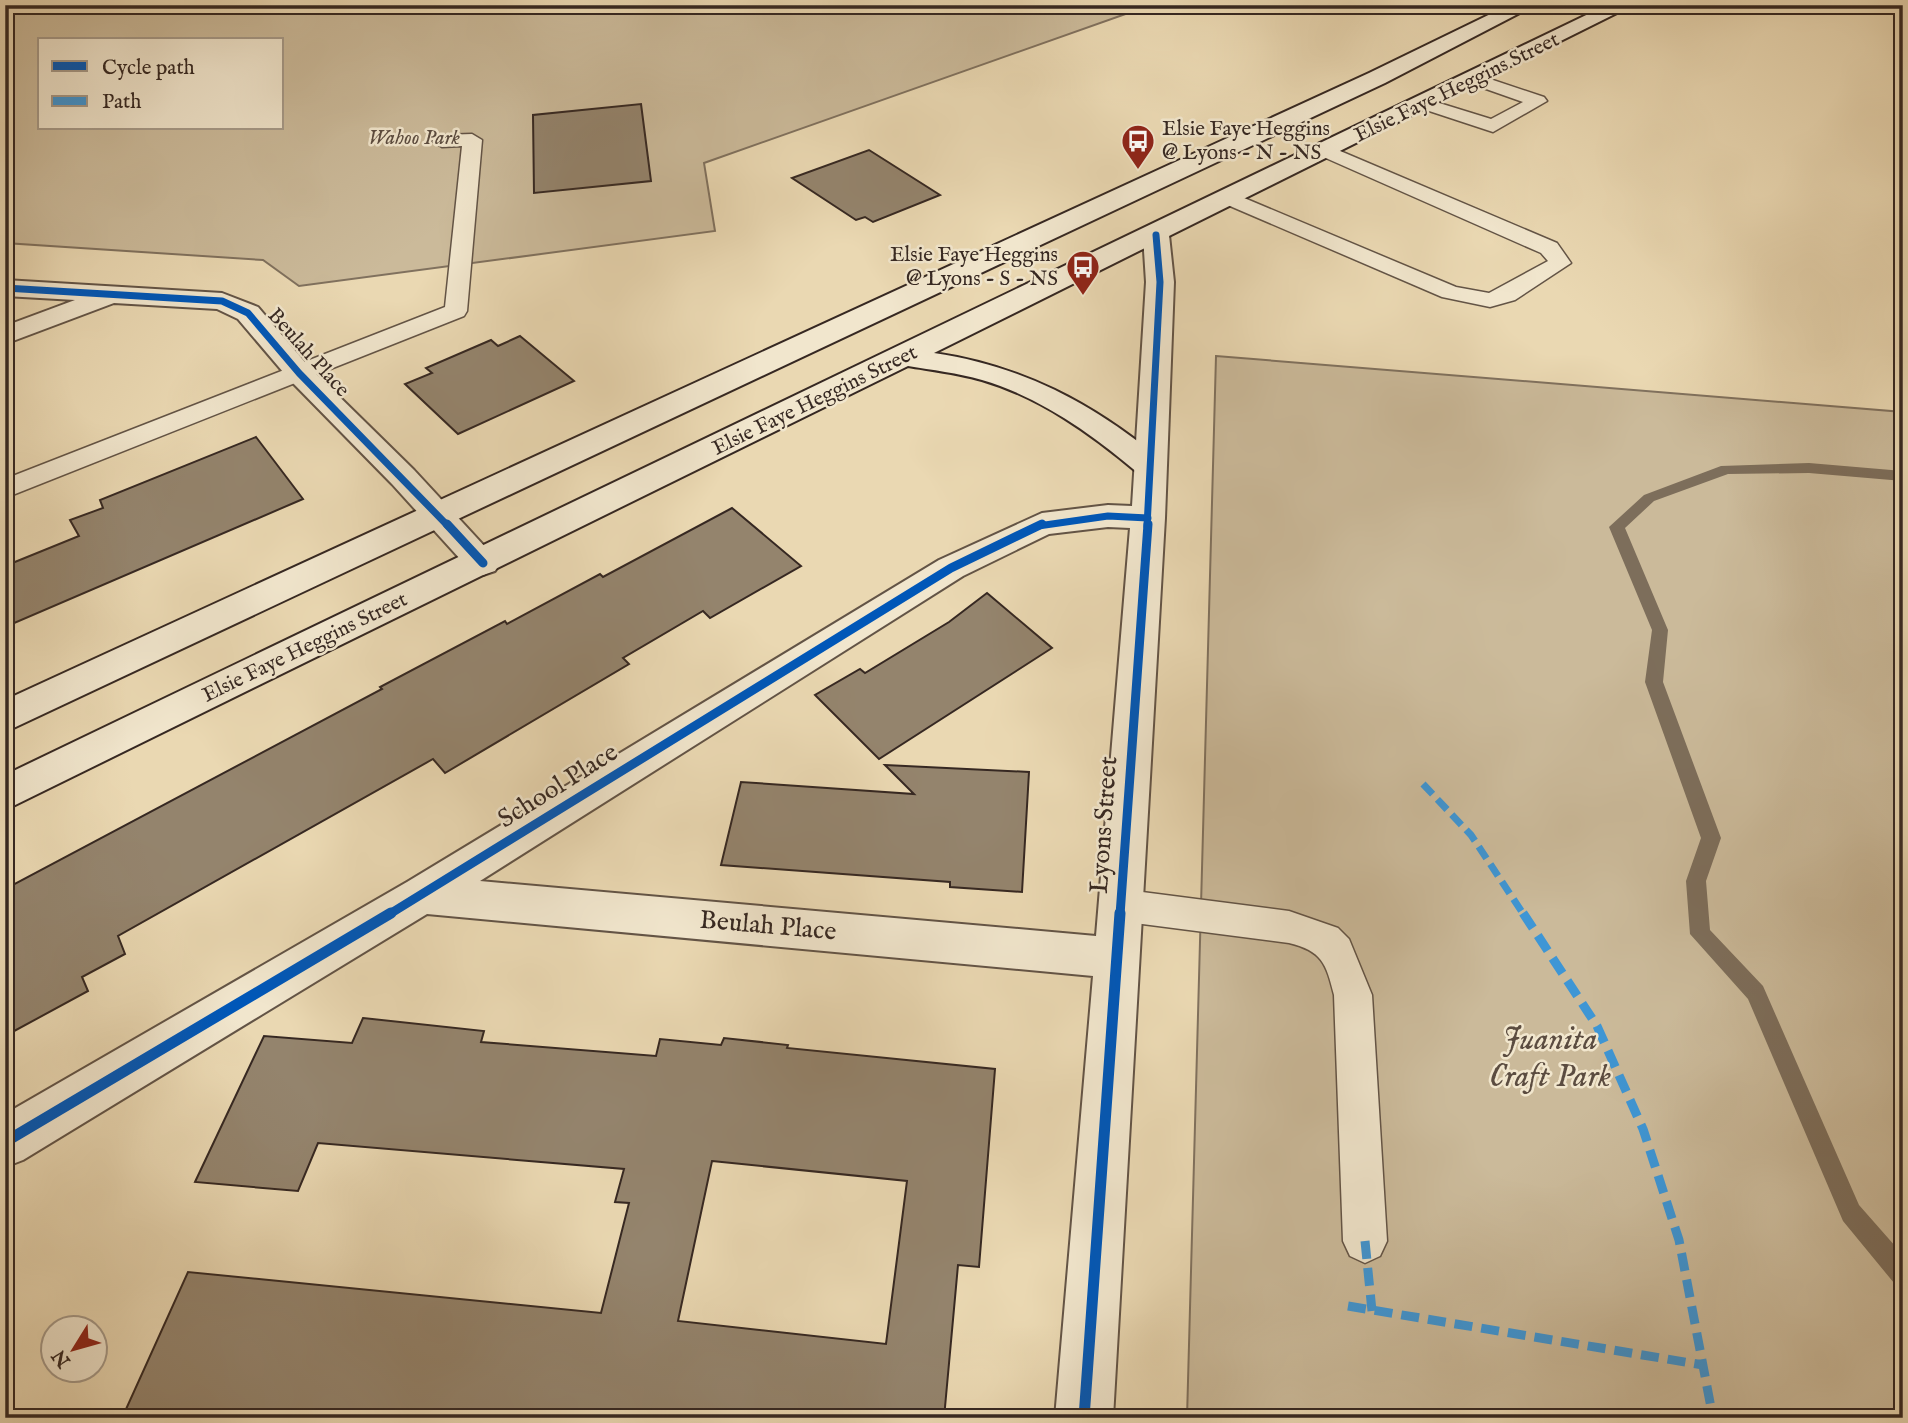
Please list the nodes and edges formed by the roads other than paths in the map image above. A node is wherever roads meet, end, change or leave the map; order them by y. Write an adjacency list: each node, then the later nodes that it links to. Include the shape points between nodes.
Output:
1 (1525, 5): 3 (main road, Elsie Faye Heggins Street)
2 (1623, 5): 4 (main road, Elsie Faye Heggins Street)
3 (1424, 55): 4 (main road); 17 (main road, Elsie Faye Heggins Street)
4 (1477, 77): 5 (main road, Elsie Faye Heggins Street); 5 (lane, via 1538,101 1493,126)
5 (1423, 103): 7 (main road, Elsie Faye Heggins Street)
6 (442, 141): 14 (lane, via 472,140 456,311)
7 (1326, 151): 8 (main road, Elsie Faye Heggins Street); 8 (lane, via 1549,248 1560,263 1507,295 1490,300 1450,292)
8 (1230, 199): 9 (main road, Elsie Faye Heggins Street)
9 (1156, 235): 13 (main road, Elsie Faye Heggins Street); 15 (main road, Lyons Street, via 1160,282)
10 (5, 288): 11 (main road, Beulah Place)
11 (115, 296): 12 (main road, Beulah Place); 14 (main road, Beulah Place, via 222,301 248,313)
12 (5, 335)
13 (904, 357): 15 (main road, via 1006,378 1110,432); 19 (main road, Elsie Faye Heggins Street)
14 (299, 373): 16 (lane); 17 (main road, Beulah Place)
15 (1149, 466): 18 (main road, Lyons Street)
16 (5, 489)
17 (439, 514): 19 (main road, Beulah Place); 20 (main road, Elsie Faye Heggins Street)
18 (1148, 518): 22 (main road, School Place, via 1108,516 1042,524 951,568); 23 (main road, Lyons Street)
19 (483, 563): 21 (main road, Elsie Faye Heggins Street)
20 (5, 717)
21 (5, 794)
22 (422, 895): 24 (main road, Beulah Place); 25 (main road, School Place)
23 (1119, 905): 24 (main road, Lyons Street); 26 (lane, via 1294,927 1324,937 1342,959 1353,995)
24 (1115, 958): 27 (main road, Lyons Street)
25 (5, 1142)
26 (1365, 1241)
27 (1084, 1418)

